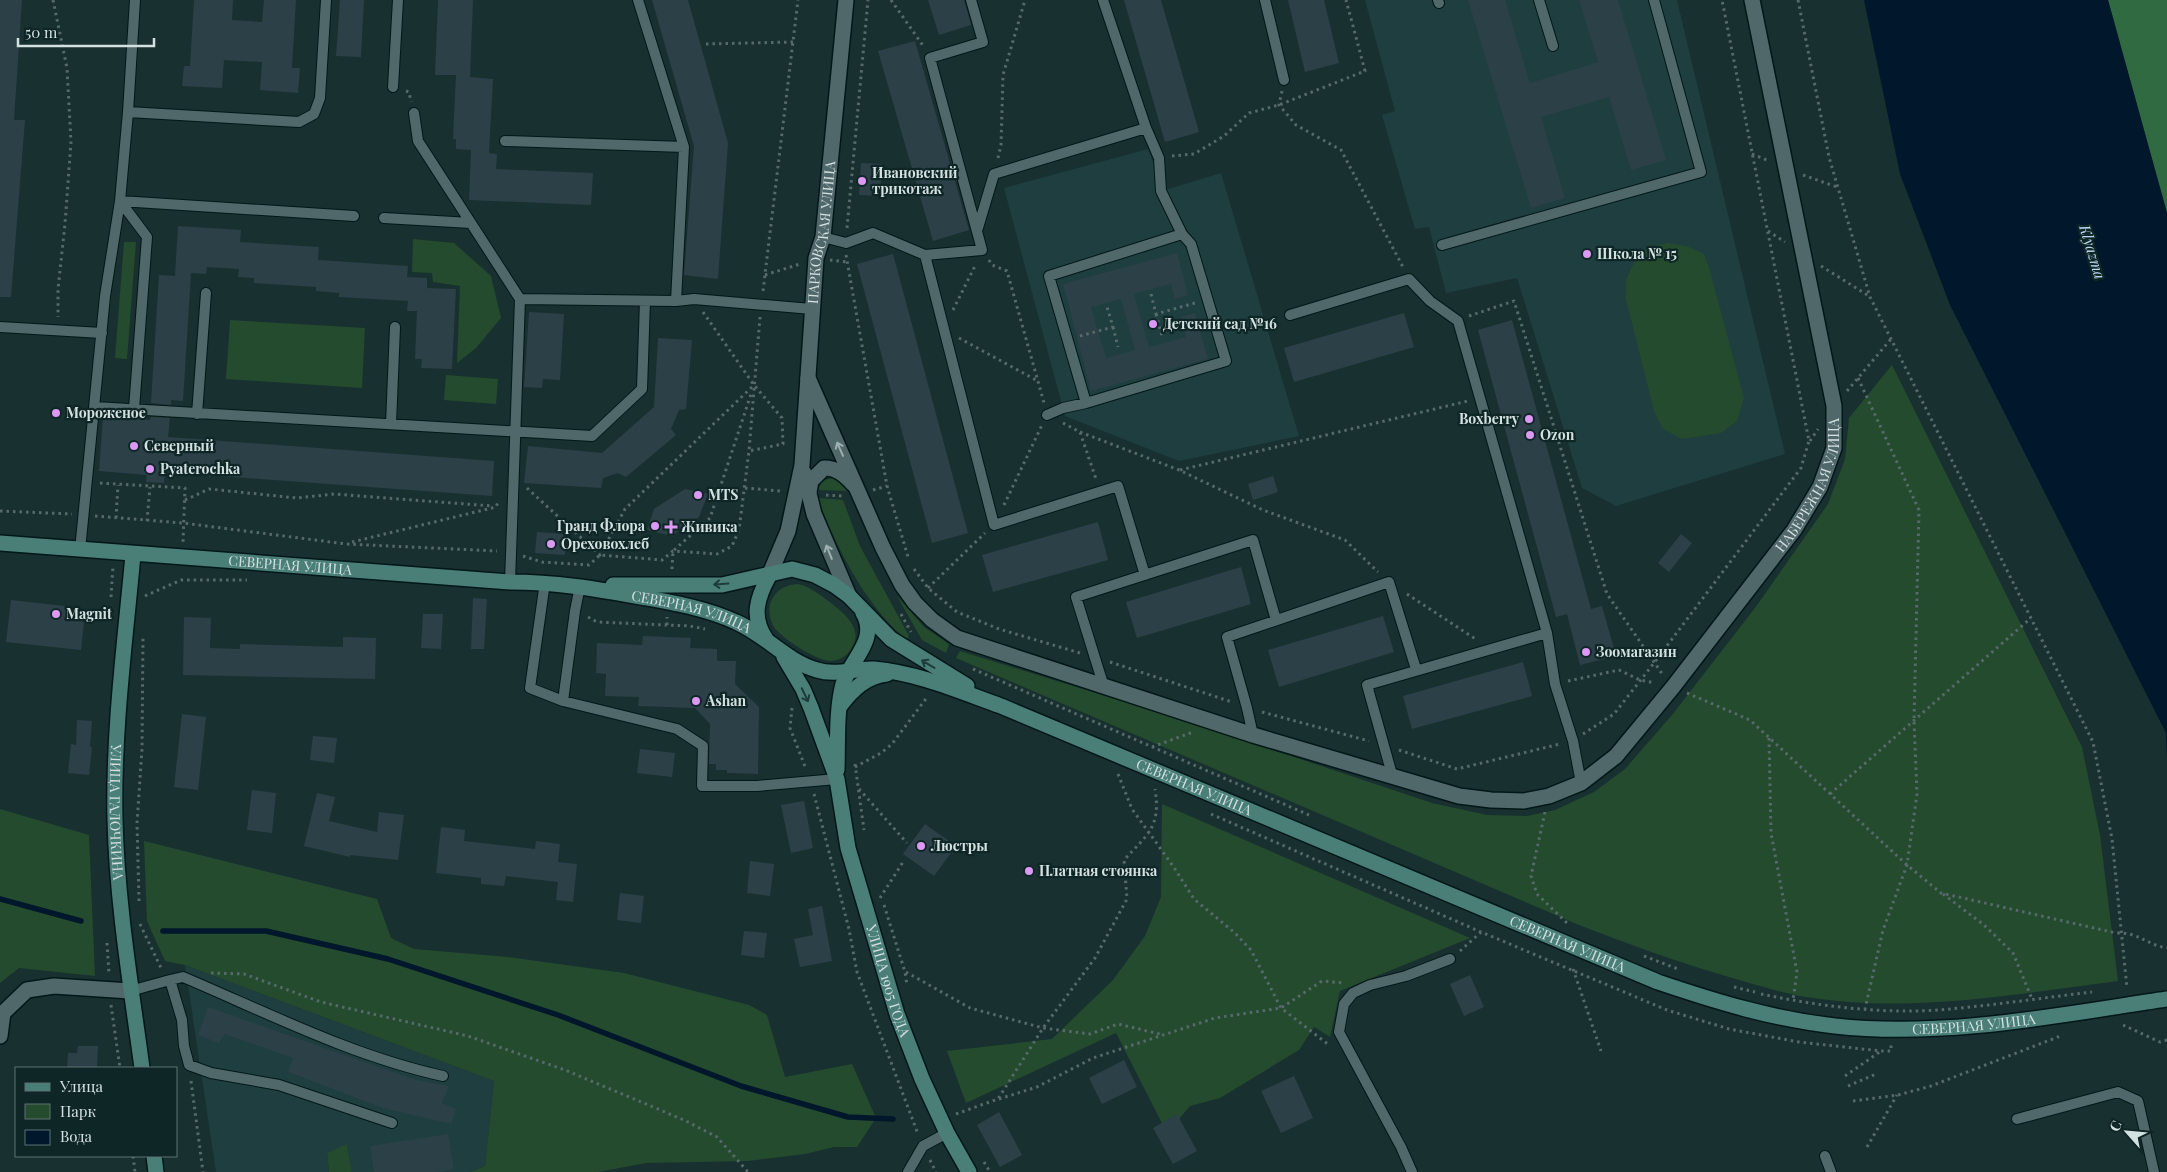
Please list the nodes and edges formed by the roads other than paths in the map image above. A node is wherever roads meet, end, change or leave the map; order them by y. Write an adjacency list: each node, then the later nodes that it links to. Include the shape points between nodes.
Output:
1 (135, 0): 15 (lane)
2 (326, 0): 15 (lane, via 320,98 314,114 299,122)
3 (398, 0): 14 (lane)
4 (638, 0): 19 (lane)
5 (846, 0): 26 (street, ПАРКОВСКАЯ УЛИЦА)
6 (971, 0): 24 (lane, via 983,42 930,58)
7 (1103, 0): 17 (lane)
8 (1265, 0): 13 (lane)
9 (1539, 0): 12 (lane)
10 (1654, 0): 27 (lane, via 1701,172)
11 (1752, 0): 72 (street, НАБЕРЕЖНАЯ УЛИЦА, via 1834,406 1834,448 1820,486 1794,530 1674,687 1616,756)
12 (1552, 46)
13 (1284, 80)
14 (393, 87)
15 (128, 112): 20 (lane)
16 (414, 113): 23 (lane, via 418,141)
17 (1146, 128): 24 (lane, via 994,174); 25 (lane, via 1159,158 1161,191)
18 (505, 141): 19 (lane)
19 (684, 147): 32 (lane)
20 (120, 201): 21 (lane); 37 (lane); 41 (lane, via 147,238)
21 (354, 216)
22 (384, 218): 23 (lane)
23 (471, 223): 30 (lane)
24 (977, 232): 28 (lane, via 982,250)
25 (1182, 234): 39 (lane, via 1049,276); 39 (lane, via 1191,244 1226,361)
26 (823, 237): 28 (lane, via 846,243 873,233); 33 (street, ПАРКОВСКАЯ УЛИЦА, via 816,258)
27 (1442, 245)
28 (925, 255): 52 (lane, via 994,525 1118,486)
29 (206, 293): 42 (lane)
30 (520, 299): 31 (lane); 45 (lane)
31 (645, 301): 32 (lane); 45 (lane, via 642,389 592,436)
32 (676, 302): 33 (lane, via 694,300)
33 (812, 309): 38 (street, ПАРКОВСКАЯ УЛИЦА)
34 (1290, 315): 59 (lane, via 1409,278 1430,301 1458,321)
35 (0, 327): 37 (lane)
36 (395, 327): 44 (lane)
37 (102, 333): 40 (lane)
38 (808, 378): 46 (street, ПАРКОВСКАЯ УЛИЦА); 47 (street, one-way to 38)
39 (1086, 403): 43 (lane, via 1063,408)
40 (96, 407): 41 (lane); 50 (lane)
41 (134, 409): 42 (lane)
42 (196, 414): 44 (lane)
43 (1047, 416)
44 (391, 424): 45 (lane)
45 (514, 432): 54 (lane)
46 (802, 465): 48 (street, ПАРКОВСКАЯ УЛИЦА); 53 (street, ПАРКОВСКАЯ УЛИЦА, via 788,531)
47 (860, 493): 48 (street, via 843,473 824,468 811,481); 65 (street, via 902,585 932,620 957,638)
48 (809, 494): 57 (street, ПАРКОВСКАЯ УЛИЦА, one-way to 48, via 814,514)
49 (0, 543): 50 (main road, СЕВЕРНАЯ УЛИЦА)
50 (80, 550): 51 (main road, СЕВЕРНАЯ УЛИЦА)
51 (132, 555): 54 (main road, СЕВЕРНАЯ УЛИЦА); 75 (main road, УЛИЦА ГАЛОЧКИНА, via 115,820)
52 (1145, 575): 58 (lane, via 1253,540); 65 (lane, via 1076,597)
53 (769, 576): 56 (main road, СЕВЕРНАЯ УЛИЦА, one-way to 56, via 722,584); 57 (main road, СЕВЕРНАЯ УЛИЦА, via 783,570 815,575 834,584); 60 (main road, СЕВЕРНАЯ УЛИЦА, via 757,607 759,628)
54 (510, 582): 55 (main road, СЕВЕРНАЯ УЛИЦА)
55 (545, 582): 56 (main road, СЕВЕРНАЯ УЛИЦА); 66 (lane, via 530,688)
56 (580, 586): 60 (main road, СЕВЕРНАЯ УЛИЦА, via 682,604 713,613); 66 (lane)
57 (853, 601): 63 (main road, via 865,617 866,638 864,648); 67 (main road, СЕВЕРНАЯ УЛИЦА, one-way to 57, via 909,652)
58 (1276, 620): 62 (lane, via 1389,582); 69 (lane, via 1227,637)
59 (1547, 633): 62 (lane); 72 (lane, via 1555,684)
60 (769, 642): 61 (main road, СЕВЕРНАЯ УЛИЦА)
61 (781, 652): 63 (main road, СЕВЕРНАЯ УЛИЦА, via 819,671); 71 (main road, УЛИЦА 1905 ГОДА, one-way to 71, via 806,695)
62 (1416, 669): 70 (lane, via 1367,685)
63 (847, 672): 64 (main road, СЕВЕРНАЯ УЛИЦА, via 874,669); 68 (main road, УЛИЦА 1905 ГОДА)
64 (895, 673): 67 (main road, СЕВЕРНАЯ УЛИЦА, via 911,674); 68 (main road, via 865,681)
65 (1104, 687): 69 (street)
66 (564, 701): 71 (lane, via 677,729 703,746 702,786 757,786)
67 (1001, 706): 76 (main road, СЕВЕРНАЯ УЛИЦА, via 1579,950 1727,1006 1835,1026 1891,1030 2000,1022)
68 (839, 708): 71 (main road, УЛИЦА 1905 ГОДА)
69 (1253, 735): 70 (street)
70 (1393, 778): 72 (street, via 1459,796 1524,801 1549,796)
71 (837, 779): 82 (main road, УЛИЦА 1905 ГОДА, via 848,848 896,1014)
72 (1581, 783)
73 (1450, 959): 88 (lane, via 1353,992 1344,1004 1339,1032)
74 (170, 980): 75 (lane); 79 (lane, via 183,977 320,1036); 81 (lane, via 182,1020 189,1065 211,1073 279,1085)
75 (130, 991): 77 (street, via 54,986 27,990 3,1012); 78 (main road, УЛИЦА ГАЛОЧКИНА)
76 (2167, 999)
77 (0, 1036)
78 (142, 1067)
79 (443, 1076)
80 (2017, 1119): 90 (lane, via 2118,1092 2138,1101)
81 (392, 1123)
82 (947, 1133): 86 (lane, via 923,1146); 87 (main road, УЛИЦА 1905 ГОДА)
83 (1825, 1156): 89 (lane)
84 (154, 1157): 85 (main road)
85 (156, 1172)
86 (908, 1172)
87 (969, 1172)
88 (1412, 1172)
89 (1831, 1172)
90 (2154, 1172)

